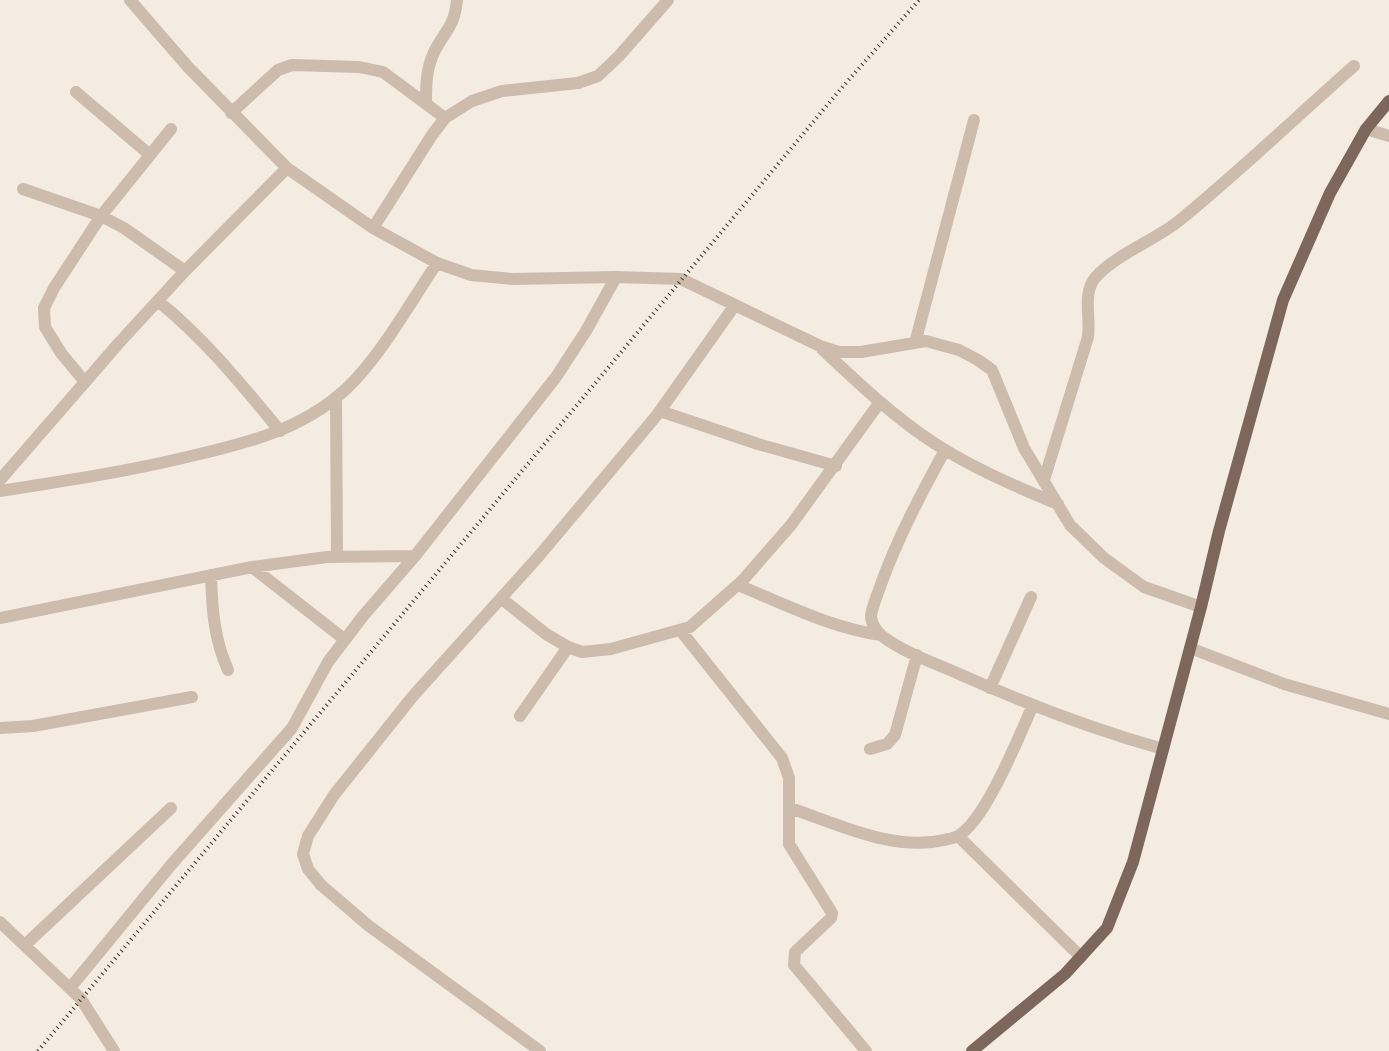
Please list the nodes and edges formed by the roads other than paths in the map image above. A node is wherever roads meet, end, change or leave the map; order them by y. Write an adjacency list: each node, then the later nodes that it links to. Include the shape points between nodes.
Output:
1 (130, 0): 8 (street)
2 (458, 0): 7 (street, via 452,25 432,54)
3 (668, 0): 9 (street, via 598,76 578,82 502,91 472,101)
4 (1354, 66): 34 (street, via 1179,221 1108,266 1095,279 1088,298 1088,338)
5 (76, 92): 14 (street)
6 (1389, 101): 12 (main road)
7 (426, 104): 8 (street, via 383,72 359,67 292,65 278,70); 9 (street)
8 (232, 113): 15 (street)
9 (445, 118): 18 (street)
10 (974, 120): 24 (street)
11 (171, 128): 14 (street)
12 (1366, 129): 13 (street); 44 (main road, via 1330,193 1283,300)
13 (1389, 136)
14 (150, 155): 17 (street)
15 (287, 168): 18 (street); 20 (street)
16 (23, 189): 17 (street)
17 (101, 216): 20 (street, via 144,240); 26 (street, via 44,308 45,327)
18 (373, 228): 19 (street)
19 (437, 263): 21 (street, via 471,275 512,279); 27 (street, via 366,367)
20 (185, 272): 22 (street)
21 (616, 277): 23 (street, via 681,280); 37 (street, via 556,377)
22 (158, 301): 26 (street); 30 (street, via 187,324 223,362)
23 (735, 305): 25 (street); 29 (street)
24 (914, 343): 25 (street, via 861,352 839,352); 34 (street, via 926,341 959,350 992,370 1024,448)
25 (820, 346): 28 (street)
26 (85, 382): 33 (street)
27 (336, 397): 30 (street); 38 (street)
28 (880, 402): 31 (street); 32 (street)
29 (660, 411): 32 (street); 43 (street)
30 (280, 431): 35 (street, via 233,447 146,467)
31 (945, 450): 36 (street); 47 (street, via 905,526 884,575 871,616)
32 (836, 466): 41 (street, via 791,525)
33 (0, 480)
34 (1044, 480): 36 (street)
35 (0, 491)
36 (1058, 504): 44 (street, via 1070,525 1104,558 1144,588)
37 (415, 556): 38 (street); 48 (street)
38 (337, 557): 39 (street)
39 (252, 567): 40 (street); 48 (street)
40 (211, 575): 45 (street); 52 (street, via 216,640)
41 (738, 585): 46 (street, via 690,627); 47 (street, via 822,620)
42 (1031, 597): 53 (street)
43 (502, 599): 49 (street); 69 (street, via 413,696 334,795 308,836 303,854 308,870 321,885 369,926)
44 (1201, 607): 50 (main road)
45 (0, 618)
46 (680, 631): 49 (street, via 594,652); 62 (street, via 782,758 789,778)
47 (881, 635): 51 (street)
48 (344, 639): 67 (street, via 292,728)
49 (568, 647): 57 (street)
50 (1190, 648): 56 (street, via 1284,684); 60 (main road)
51 (917, 655): 53 (street); 59 (street, via 895,735 887,744)
52 (228, 670)
53 (990, 688): 55 (street)
54 (192, 697): 58 (street, via 33,726)
55 (1033, 705): 60 (street, via 1116,736); 63 (street, via 999,780 974,820)
56 (1389, 714)
57 (520, 716)
58 (0, 728)
59 (870, 749)
60 (1163, 749): 66 (main road, via 1133,862 1107,928)
61 (171, 808): 65 (street)
62 (790, 808): 63 (street, via 891,840 914,844); 70 (street, via 789,844 832,913 831,918 795,952 794,965)
63 (958, 836): 66 (street)
64 (0, 922): 65 (street)
65 (25, 945): 67 (street)
66 (1080, 957): 71 (main road, via 1065,974)
67 (70, 988): 68 (street, via 81,999)
68 (114, 1051)
69 (540, 1051)
70 (866, 1051)
71 (972, 1051)

